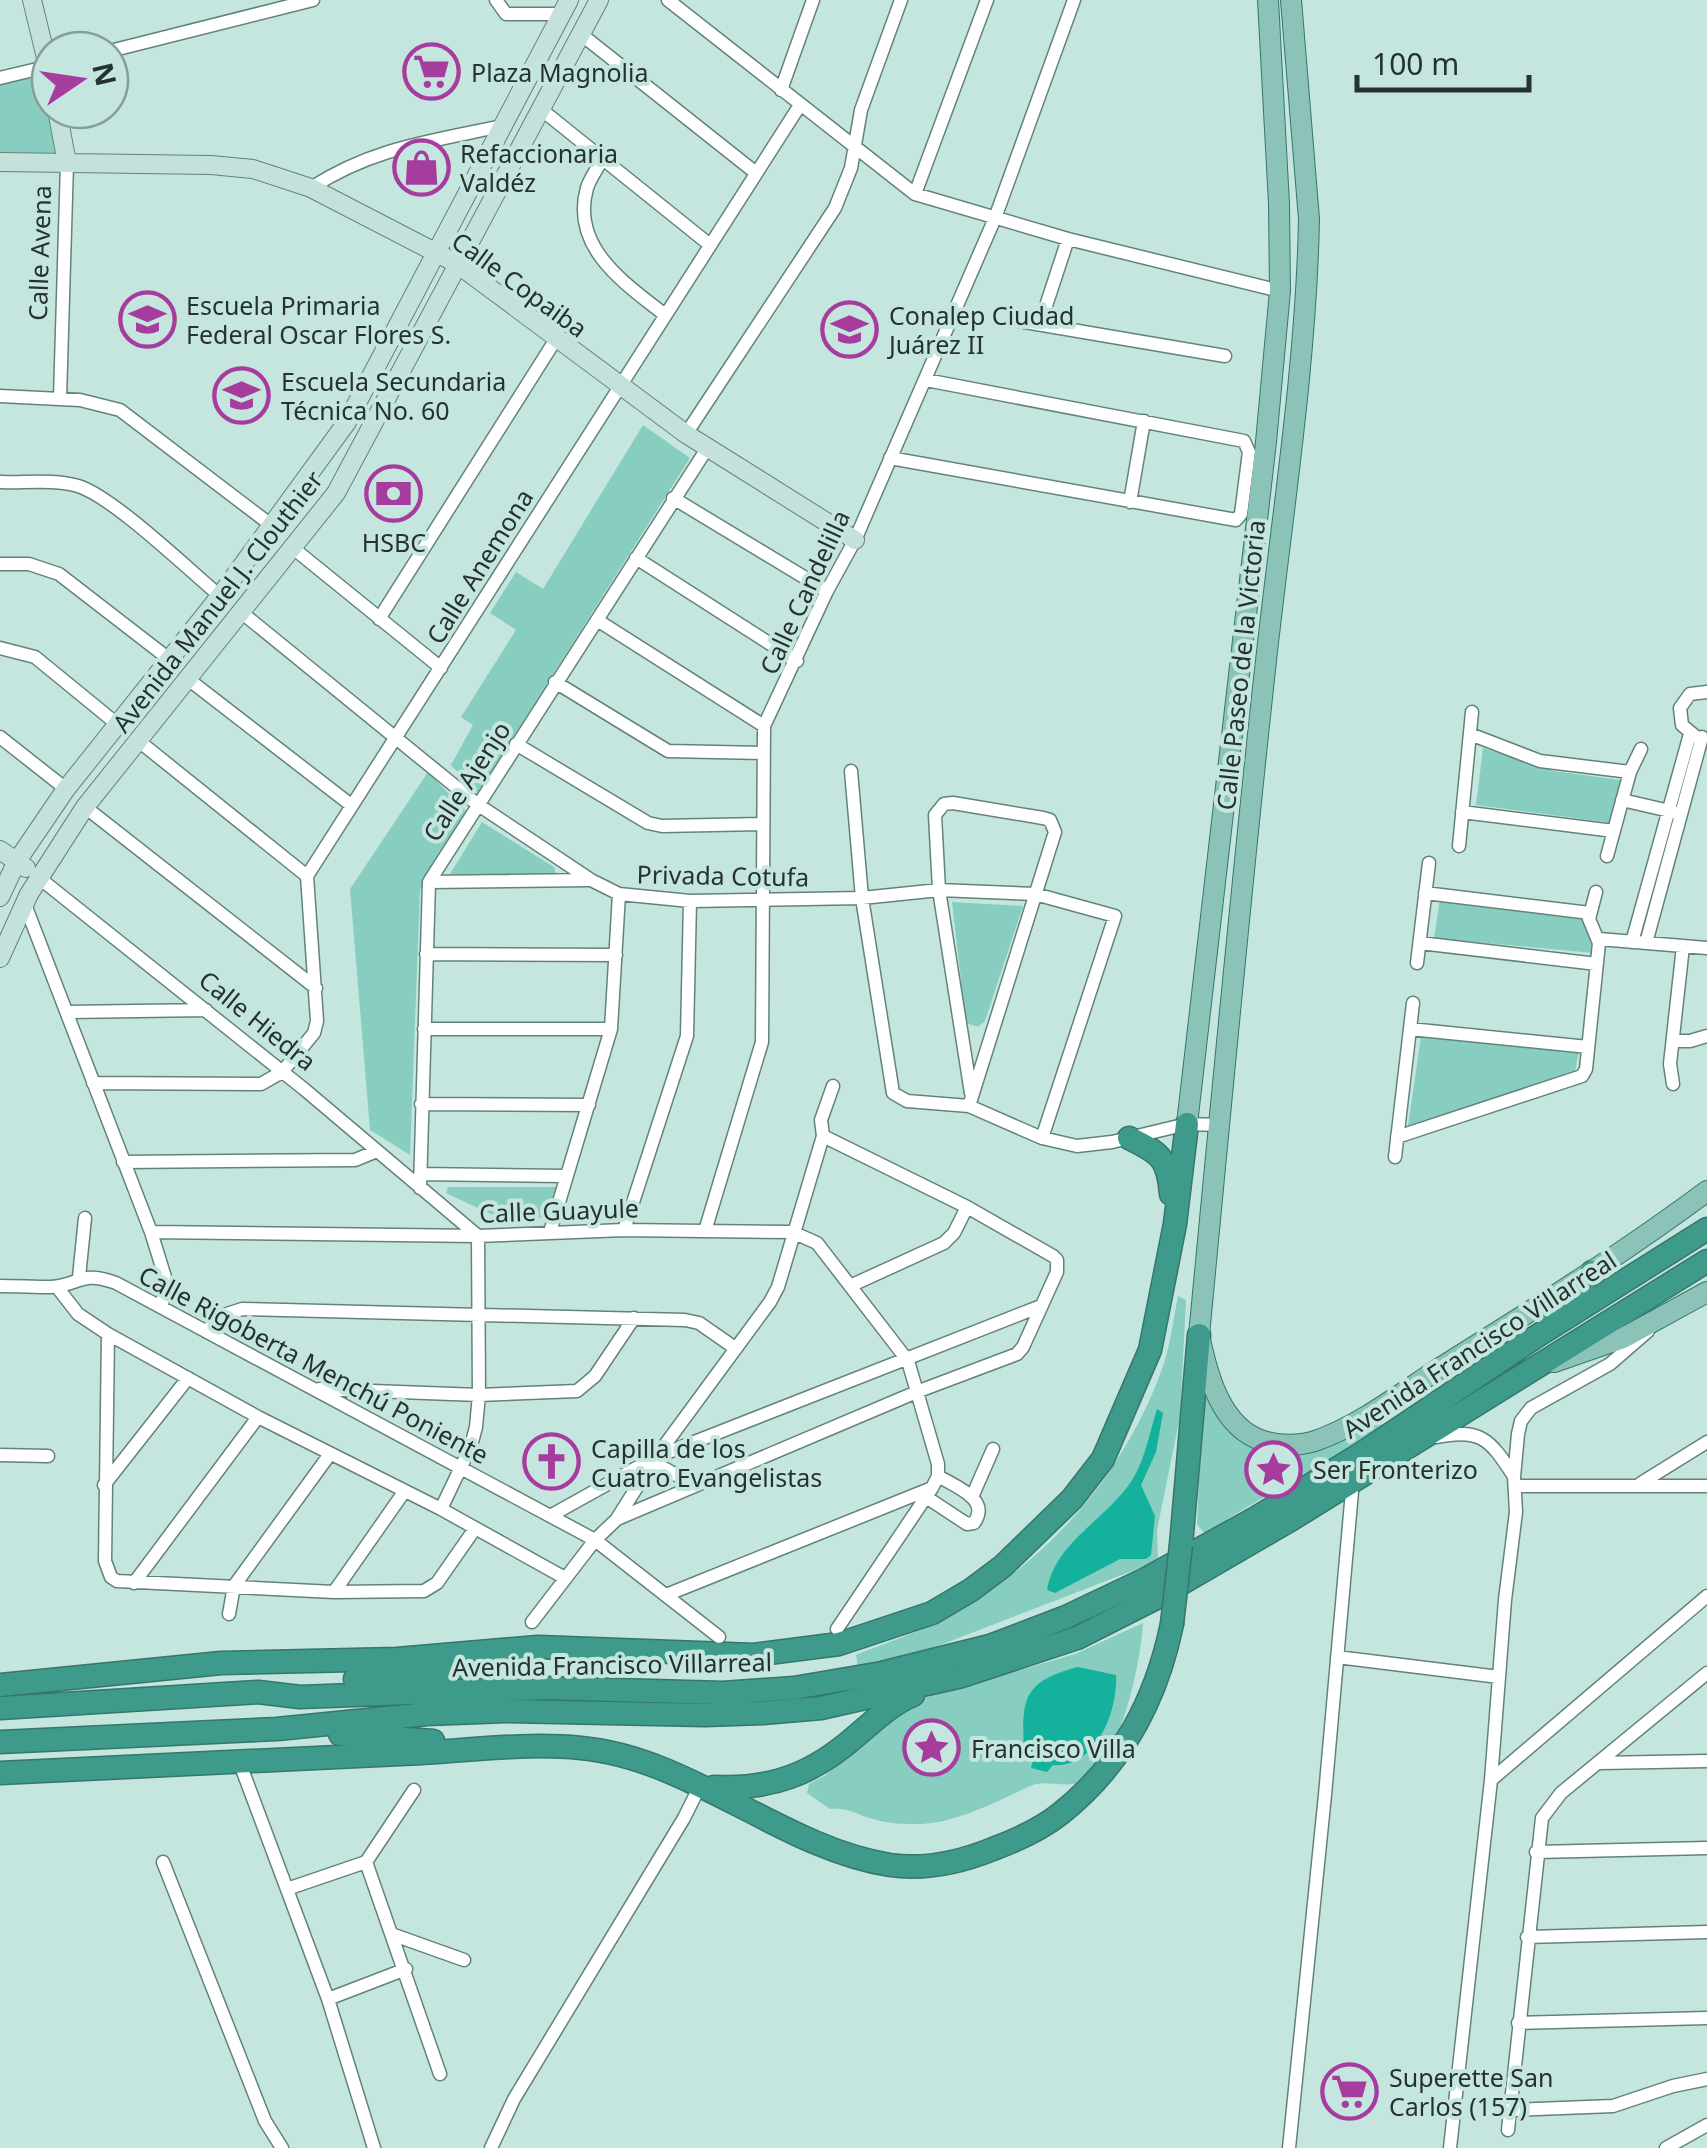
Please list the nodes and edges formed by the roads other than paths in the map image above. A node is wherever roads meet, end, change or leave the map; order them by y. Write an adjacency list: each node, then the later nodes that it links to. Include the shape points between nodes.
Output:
1 (32, 0): 13 (main road)
2 (313, 0): 15 (street)
3 (496, 0): 12 (street, via 506,14)
4 (599, 0): 14 (main road, Avenida Manuel J. Clouthier)
5 (668, 0): 18 (street)
6 (813, 0): 18 (street)
7 (901, 0): 23 (street)
8 (987, 0): 29 (street)
9 (1074, 0): 30 (street, Calle Candelilla)
10 (1268, 0): 35 (main road, Calle Paseo de la Victoria)
11 (1291, 0): 143 (main road, Calle Paseo de la Victoria, via 1309,220 1306,296)
12 (565, 7): 21 (main road, Avenida Manuel J. Clouthier)
13 (40, 30)
14 (582, 35): 20 (main road, Avenida Manuel J. Clouthier); 27 (street)
15 (130, 46)
16 (30, 73): 17 (street)
17 (0, 78)
18 (781, 90): 19 (street)
19 (800, 105): 23 (street); 27 (street, Calle Anemona)
20 (542, 110): 24 (street); 34 (main road, Avenida Manuel J. Clouthier)
21 (502, 126): 28 (street, via 371,156); 33 (main road, Avenida Manuel J. Clouthier)
22 (61, 130): 26 (main road, Calle Avena)
23 (853, 147): 29 (street); 47 (street, via 844,189 815,242)
24 (602, 160): 32 (street); 36 (street, via 588,187 588,230 611,272)
25 (0, 162): 26 (main road, Calle Copaiba)
26 (67, 163): 28 (main road, Calle Copaiba, via 253,169); 44 (street, Calle Avena)
27 (756, 173): 32 (street, Calle Anemona)
28 (312, 188): 33 (main road, Calle Copaiba)
29 (915, 194): 30 (street)
30 (996, 218): 31 (street); 41 (street, Calle Candelilla)
31 (1068, 239): 35 (street); 38 (street)
32 (710, 244): 36 (street, Calle Anemona)
33 (436, 253): 34 (main road, Calle Copaiba); 46 (main road, Avenida Manuel J. Clouthier)
34 (456, 263): 39 (main road, Calle Copaiba); 48 (main road, Avenida Manuel J. Clouthier)
35 (1280, 291): 142 (main road, Calle Paseo de la Victoria)
36 (666, 315): 42 (street, Calle Anemona)
37 (1019, 321): 38 (street)
38 (1040, 324): 40 (street)
39 (556, 339): 42 (main road, Calle Copaiba); 62 (street)
40 (1225, 356)
41 (926, 380): 45 (street); 50 (street, Calle Candelilla)
42 (620, 387): 47 (main road, Calle Copaiba); 67 (street, Calle Anemona)
43 (0, 396): 44 (street)
44 (60, 398): 54 (street, via 120,410)
45 (1144, 421): 53 (street); 53 (street, via 1244,441 1249,452 1241,514 1236,520)
46 (347, 422): 48 (main road); 54 (main road, Avenida Manuel J. Clouthier)
47 (686, 434): 49 (main road, Calle Copaiba)
48 (369, 435): 56 (main road, Avenida Manuel J. Clouthier)
49 (708, 447): 52 (street, Calle Ajenjo); 55 (main road, Calle Copaiba)
50 (890, 458): 53 (street); 55 (street, Calle Candelilla)
51 (0, 482): 60 (street, via 82,487)
52 (673, 498): 57 (street, Calle Ajenjo); 59 (street)
53 (1130, 502)
54 (272, 525): 60 (main road, Avenida Manuel J. Clouthier)
55 (855, 540): 59 (street, Calle Candelilla)
56 (293, 548): 61 (main road, Avenida Manuel J. Clouthier); 62 (street)
57 (636, 558): 63 (street, Calle Ajenjo); 66 (street)
58 (0, 564): 65 (street, via 59,574)
59 (827, 591): 66 (street, Calle Candelilla)
60 (220, 596): 65 (main road, Avenida Manuel J. Clouthier)
61 (241, 612): 68 (main road, Avenida Manuel J. Clouthier); 75 (street, Privada Cotufa)
62 (379, 618): 67 (street)
63 (597, 620): 69 (street, Calle Ajenjo); 73 (street)
64 (0, 648): 72 (street, via 34,657)
65 (169, 659): 72 (main road, Avenida Manuel J. Clouthier)
66 (797, 661): 73 (street, Calle Candelilla)
67 (441, 668): 75 (street, Calle Anemona)
68 (188, 679): 78 (main road, Avenida Manuel J. Clouthier); 87 (street)
69 (556, 682): 79 (street, Calle Ajenjo); 81 (street, via 668,751)
70 (1707, 692): 76 (street, via 1690,694 1680,708 1680,720)
71 (1472, 712): 74 (street)
72 (117, 724): 84 (main road, Avenida Manuel J. Clouthier)
73 (764, 726): 81 (street, Calle Candelilla)
74 (1470, 734): 83 (street, via 1540,761); 89 (street)
75 (395, 736): 86 (street, Privada Cotufa); 87 (street, Calle Anemona)
76 (1700, 736): 90 (street)
77 (0, 737): 84 (street)
78 (140, 742): 88 (main road, Avenida Manuel J. Clouthier); 98 (street)
79 (516, 744): 86 (street, Calle Ajenjo); 91 (street, via 648,824)
80 (1640, 749): 83 (street)
81 (762, 753): 91 (street, Calle Candelilla)
82 (851, 771): 108 (street)
83 (1630, 772): 85 (street)
84 (66, 789): 96 (main road, Avenida Manuel J. Clouthier)
85 (1622, 800): 90 (street); 92 (street)
86 (477, 804): 100 (street, Privada Cotufa); 101 (street, Calle Ajenjo)
87 (351, 805): 98 (street, Calle Anemona)
88 (86, 807): 99 (main road, Avenida Manuel J. Clouthier); 123 (street)
89 (1462, 812): 92 (street); 93 (street)
90 (1676, 812): 114 (street)
91 (762, 824): 109 (street, Calle Candelilla)
92 (1614, 831): 95 (street)
93 (1459, 846)
94 (0, 850): 96 (main road, Calle Hiedra)
95 (1607, 856)
96 (17, 861): 99 (main road, Calle Hiedra); 107 (main road, Avenida Manuel J. Clouthier)
97 (1429, 863): 104 (street)
98 (306, 876): 123 (street)
99 (38, 877): 110 (main road, Avenida Manuel J. Clouthier); 125 (street, Calle Hiedra)
100 (591, 880): 101 (street); 105 (street, Privada Cotufa)
101 (429, 882): 118 (street, Calle Ajenjo)
102 (939, 890): 106 (street, Privada Cotufa); 106 (street, via 934,816 953,804 1050,820 1055,832); 108 (street, Privada Cotufa); 130 (street)
103 (1596, 892): 112 (street)
104 (1426, 893): 112 (street); 115 (street)
105 (619, 894): 111 (street, Privada Cotufa); 119 (street)
106 (1035, 894): 131 (street); 146 (street, Privada Cotufa, via 1115,916)
107 (0, 898)
108 (862, 898): 109 (street, Privada Cotufa); 139 (street, via 893,1094 908,1101)
109 (764, 900): 111 (street, Privada Cotufa); 159 (street, Calle Candelilla, via 762,1042)
110 (24, 902): 120 (main road, Avenida Manuel J. Clouthier); 126 (street)
111 (690, 902): 158 (street, via 687,1036)
112 (1590, 912): 113 (street)
113 (1599, 939): 114 (street); 122 (street)
114 (1639, 942): 116 (street)
115 (1420, 943): 121 (street); 122 (street)
116 (1683, 946): 117 (street); 133 (street)
117 (1707, 948)
118 (426, 954): 119 (street); 127 (street, Calle Ajenjo)
119 (616, 955): 128 (street)
120 (0, 958)
121 (1418, 963)
122 (1597, 964): 134 (street)
123 (316, 988): 135 (street, via 314,1033)
124 (1413, 1003): 129 (street)
125 (206, 1010): 126 (street); 135 (street, Calle Hiedra)
126 (66, 1012): 136 (street)
127 (424, 1029): 128 (street); 140 (street, Calle Ajenjo)
128 (611, 1030): 141 (street)
129 (1410, 1030): 134 (street); 145 (street)
130 (961, 1031): 131 (street); 139 (street)
131 (992, 1032): 139 (street)
132 (1707, 1036): 133 (street)
133 (1675, 1041): 137 (street)
134 (1588, 1047): 145 (street, via 1586,1069 1577,1080)
135 (282, 1072): 136 (street, via 261,1084); 148 (street, Calle Hiedra)
136 (92, 1083): 150 (street)
137 (1673, 1084)
138 (833, 1086): 144 (street, via 821,1120)
139 (970, 1100): 146 (street)
140 (422, 1104): 141 (street); 152 (street, Calle Ajenjo)
141 (589, 1105): 151 (street)
142 (1187, 1124): 143 (street); 147 (street); 156 (highway)
143 (1220, 1125): 178 (main road, Calle Paseo de la Victoria)
144 (823, 1136): 154 (street); 162 (street)
145 (1398, 1136): 149 (street)
146 (1042, 1138): 147 (street, via 1077,1146)
147 (1129, 1138): 156 (highway, via 1167,1165)
148 (377, 1151): 150 (street, via 355,1160); 152 (street, Calle Hiedra)
149 (1395, 1156)
150 (122, 1162): 160 (street)
151 (564, 1176): 152 (street); 161 (street)
152 (420, 1181): 163 (street, Calle Hiedra)
153 (1707, 1192): 165 (main road)
154 (966, 1207): 168 (street, via 944,1243); 172 (street, via 1056,1260)
155 (85, 1218): 166 (street)
156 (1176, 1224): 220 (highway, via 1150,1350 1103,1459 1031,1541 971,1590 884,1631 797,1651 706,1656)
157 (1707, 1229): 179 (highway, Avenida Francisco Villarreal)
158 (624, 1230): 159 (street, Calle Guayule); 161 (street, Calle Guayule)
159 (705, 1231): 162 (street, Calle Guayule)
160 (151, 1232): 163 (street, Calle Guayule); 171 (street, via 165,1277)
161 (550, 1232): 163 (street, Calle Guayule)
162 (792, 1232): 168 (street, via 817,1243); 180 (street, via 778,1287)
163 (478, 1236): 173 (street)
164 (1707, 1262): 182 (highway, Avenida Francisco Villarreal)
165 (1592, 1272): 178 (main road, via 1378,1406 1300,1444 1262,1441 1230,1416); 179 (highway)
166 (79, 1278): 169 (street); 171 (street, Calle Rigoberta Menchú Poniente, via 102,1278)
167 (0, 1286): 169 (street)
168 (850, 1286): 181 (street)
169 (56, 1287): 177 (street, via 78,1314)
170 (1707, 1292): 175 (main road)
171 (162, 1306): 176 (street, Calle Rigoberta Menchú Poniente)
172 (1041, 1306): 181 (street); 185 (street, via 1016,1354)
173 (478, 1315): 174 (street); 176 (street, via 242,1309); 186 (street)
174 (634, 1318): 180 (street, via 699,1323); 186 (street, via 577,1391)
175 (1660, 1318): 182 (main road); 197 (street, via 1610,1364 1531,1408 1518,1434)
176 (207, 1330): 184 (street, Calle Rigoberta Menchú Poniente)
177 (108, 1334): 183 (street); 199 (street)
178 (1198, 1335): 236 (highway, bridge, via 1181,1545 1163,1667 1113,1764 1086,1794 1053,1820 985,1852 931,1866 892,1865 817,1840)
179 (1534, 1338): 226 (highway, Avenida Francisco Villarreal, via 1361,1454 1146,1580 1066,1617 938,1661 723,1694 545,1688 300,1698)
180 (735, 1348): 194 (street)
181 (908, 1362): 185 (street); 194 (street)
182 (1542, 1366): 188 (highway, Avenida Francisco Villarreal)
183 (188, 1378): 187 (street); 199 (street)
184 (316, 1389): 186 (street); 195 (street, Calle Rigoberta Menchú Poniente)
185 (919, 1392): 200 (street); 202 (street, via 938,1464)
186 (479, 1395): 195 (street, via 476,1427)
187 (258, 1417): 191 (street); 211 (street)
188 (1422, 1440): 196 (highway, Avenida Francisco Villarreal); 197 (street, via 1478,1435)
189 (1707, 1442): 198 (street)
190 (994, 1450): 204 (street)
191 (330, 1454): 203 (street); 212 (street)
192 (0, 1455): 193 (street)
193 (48, 1456)
194 (656, 1460): 200 (street); 206 (street); 207 (street)
195 (460, 1468): 205 (street); 206 (street, Calle Rigoberta Menchú Poniente)
196 (1353, 1480): 221 (street); 223 (highway, Avenida Francisco Villarreal, via 1123,1616)
197 (1515, 1481): 198 (street); 224 (street)
198 (1641, 1484): 201 (street)
199 (104, 1485): 211 (street, via 105,1560 111,1578)
200 (694, 1486): 207 (street)
201 (1707, 1486)
202 (932, 1487): 204 (street); 204 (street, via 971,1524 980,1514); 214 (street); 218 (street)
203 (404, 1492): 205 (street); 213 (street)
204 (972, 1496)
205 (440, 1509): 208 (street)
206 (550, 1516): 209 (street, Calle Rigoberta Menchú Poniente)
207 (617, 1519): 209 (street)
208 (474, 1530): 210 (street); 213 (street, via 437,1584 424,1591)
209 (595, 1540): 210 (street); 214 (street, Calle Rigoberta Menchú Poniente)
210 (565, 1578): 217 (street)
211 (134, 1583): 212 (street)
212 (234, 1586): 213 (street); 216 (street)
213 (334, 1592)
214 (666, 1595): 219 (street, Calle Rigoberta Menchú Poniente)
215 (1707, 1596): 235 (street)
216 (229, 1614)
217 (532, 1622)
218 (837, 1629)
219 (719, 1637)
220 (578, 1647): 225 (highway, via 221,1664); 226 (highway, via 417,1675 294,1683)
221 (1338, 1658): 224 (street); 259 (street)
222 (1707, 1673): 233 (street)
223 (962, 1676): 228 (highway, Avenida Francisco Villarreal, via 821,1708 762,1713 506,1711); 236 (highway, via 903,1699 796,1778 759,1787)
224 (1499, 1676): 235 (street)
225 (0, 1685)
226 (258, 1692): 227 (highway, Avenida Francisco Villarreal)
227 (0, 1708)
228 (277, 1730): 229 (highway, Avenida Francisco Villarreal); 230 (highway)
229 (0, 1742)
230 (498, 1748): 231 (highway); 236 (highway, via 583,1748)
231 (230, 1761): 234 (highway); 242 (street)
232 (1707, 1762): 233 (street)
233 (1600, 1763): 239 (street, via 1546,1810)
234 (0, 1773)
235 (1491, 1780): 260 (street)
236 (700, 1786): 258 (street)
237 (414, 1790): 241 (street)
238 (1707, 1848): 239 (street)
239 (1536, 1852): 245 (street)
240 (162, 1862): 256 (street)
241 (366, 1862): 242 (street); 244 (street)
242 (286, 1888): 248 (street)
243 (1707, 1932): 245 (street)
244 (394, 1935): 246 (street); 247 (street)
245 (1527, 1937): 250 (street)
246 (464, 1960)
247 (406, 1970): 248 (street); 251 (street)
248 (328, 1999): 257 (street)
249 (1707, 2018): 250 (street)
250 (1518, 2022): 253 (street)
251 (440, 2074)
252 (1707, 2080): 253 (street, via 1613,2106)
253 (1510, 2110): 255 (street)
254 (1707, 2126): 261 (street)
255 (1508, 2130)
256 (282, 2148)
257 (374, 2148)
258 (490, 2148)
259 (1289, 2148)
260 (1450, 2148)
261 (1666, 2148)

